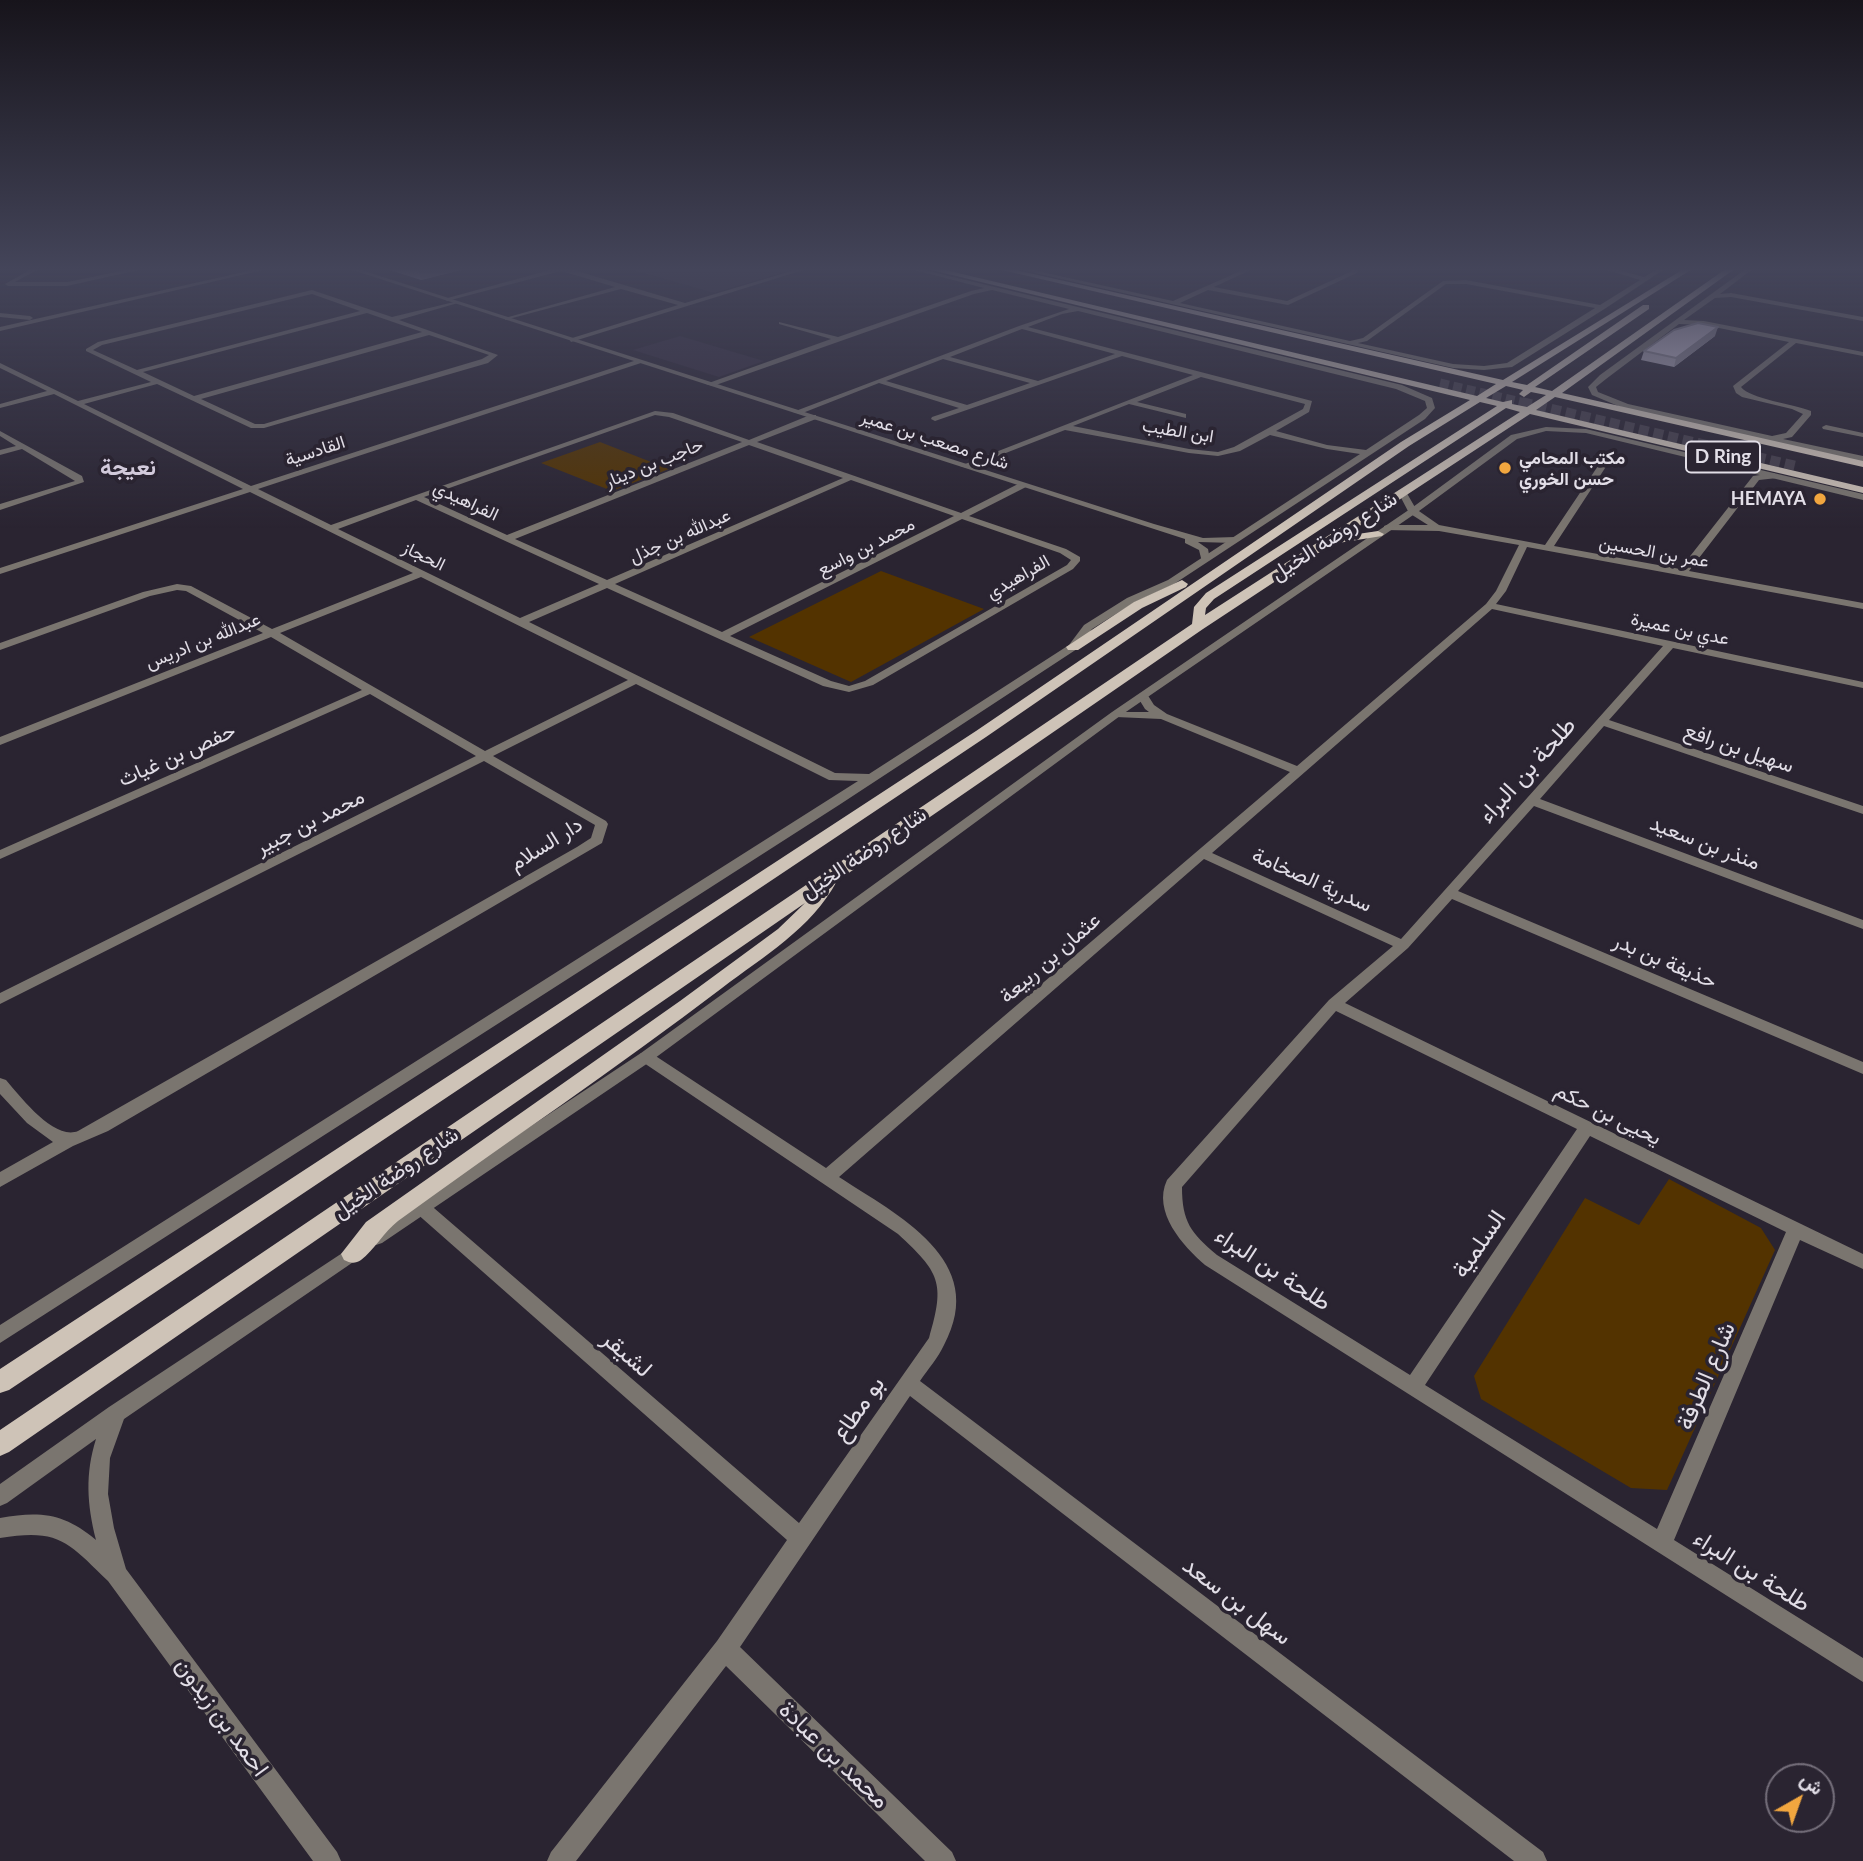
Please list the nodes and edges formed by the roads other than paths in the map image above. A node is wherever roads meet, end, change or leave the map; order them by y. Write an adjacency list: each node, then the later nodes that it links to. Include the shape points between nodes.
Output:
1 (99, 355): 28 (street)
2 (201, 355): 28 (street)
3 (349, 355): 44 (street)
4 (494, 355): 44 (street, via 264,426 254,426)
5 (618, 355): 24 (street, شارع مصعب بن عمير)
6 (793, 355): 37 (street)
7 (949, 355): 23 (street)
8 (1121, 355): 35 (street)
9 (1126, 355): 30 (street, ابن الطيب)
10 (1267, 355): 73 (street, شارع روضة الخيل, via 1399,387 1429,400 1428,413)
11 (1292, 355): 38 (main road, D Ring)
12 (1309, 355): 39 (main road)
13 (1314, 355): 39 (main road)
14 (1353, 355): 31 (main road, D Ring)
15 (1383, 355): 27 (main road, D Ring)
16 (1414, 355): 17 (street, via 1468,368 1509,365)
17 (1526, 355)
18 (1550, 355): 25 (main road, شارع روضة الخيل)
19 (1579, 355): 43 (main road)
20 (1610, 355): 34 (main road, شارع روضة الخيل)
21 (1633, 355): 66 (street, via 1592,387 1595,393 1626,406)
22 (1777, 355): 64 (street, via 1736,388 1808,413)
23 (943, 357): 32 (street); 35 (street)
24 (640, 362): 37 (street, شارع مصعب بن عمير); 87 (street, القادسية)
25 (1539, 362): 27 (main road, via 1493,371); 36 (main road, شارع روضة الخيل)
26 (0, 365): 40 (street, الحجاز)
27 (1433, 366): 29 (main road, D Ring)
28 (136, 372): 33 (street)
29 (1465, 373): 36 (main road, D Ring); 39 (main road, via 1469,383)
30 (1201, 374): 45 (street); 62 (street, ابن الطيب, via 1309,403 1306,410)
31 (1451, 378)
32 (879, 381): 50 (street); 53 (street)
33 (158, 382): 44 (street); 46 (street)
34 (1572, 382): 41 (main road, شارع روضة الخيل); 49 (main road, via 1587,395)
35 (1038, 383): 50 (street)
36 (1507, 383): 42 (main road, شارع روضة الخيل); 43 (main road); 43 (main road, D Ring)
37 (710, 384): 53 (street, شارع مصعب بن عمير)
38 (1421, 385): 42 (main road, D Ring); 51 (main road)
39 (1442, 385): 42 (main road)
40 (54, 391): 46 (street, الحجاز); 48 (street)
41 (1551, 396): 43 (main road); 47 (main road); 49 (main road, D Ring); 52 (main road, شارع روضة الخيل)
42 (1482, 397): 43 (main road, D Ring); 51 (main road, شارع روضة الخيل)
43 (1518, 397): 52 (main road, D Ring); 52 (main road); 113 (main road, via 1210,596 1200,607)
44 (195, 398)
45 (1129, 402): 54 (street); 60 (street)
46 (78, 403): 87 (street, الحجاز)
47 (1582, 405): 58 (main road, via 1560,409); 75 (main road, via 1789,452)
48 (0, 406)
49 (1617, 407): 75 (main road, D Ring)
50 (967, 408): 56 (street)
51 (1459, 411): 68 (main road, شارع روضة الخيل)
52 (1527, 411): 58 (main road, D Ring); 61 (main road, شارع روضة الخيل)
53 (797, 412): 55 (street, شارع مصعب بن عمير)
54 (1183, 416)
55 (813, 417): 67 (street, حاجب بن دينار); 78 (street, شارع مصعب بن عمير)
56 (935, 419)
57 (1584, 424): 58 (main road, D Ring); 61 (main road); 74 (main road, D Ring)
58 (1567, 425): 80 (street, شارع روضة الخيل); 93 (street, شارع روضة الخيل, via 1514,437)
59 (1826, 426): 65 (street)
60 (1065, 427): 62 (street, ابن الطيب, via 1219,454); 78 (street)
61 (1495, 431): 89 (main road, شارع روضة الخيل)
62 (1269, 432): 71 (street)
63 (0, 433): 70 (street)
64 (1789, 435): 66 (street); 69 (street)
65 (1863, 435)
66 (1769, 438): 69 (street)
67 (750, 442): 83 (street, الفراهيدي); 91 (street, الفراهيدي, via 670,415 647,415); 99 (street, حاجب بن دينار)
68 (1405, 444): 73 (main road); 79 (main road, شارع روضة الخيل)
69 (1802, 445): 77 (street)
70 (23, 446): 72 (street); 92 (street, via 80,482)
71 (1327, 447): 73 (street); 79 (street, via 1349,456)
72 (0, 453)
73 (1368, 453): 79 (street, شارع روضة الخيل)
74 (1731, 459): 80 (street); 88 (main road, D Ring)
75 (1851, 461): 77 (main road, D Ring)
76 (1605, 462): 104 (street)
77 (1863, 462)
78 (964, 466): 86 (street, شارع مصعب بن عمير)
79 (1356, 469): 100 (street, شارع روضة الخيل); 102 (main road, شارع روضة الخيل)
80 (1747, 469): 82 (street, شارع روضة الخيل); 84 (street)
81 (1863, 473): 85 (main road, via 1798,463)
82 (1774, 476): 84 (street); 90 (street, شارع روضة الخيل)
83 (851, 477): 94 (street, الفراهيدي); 109 (street, عبدالله بن جذل)
84 (1755, 478): 108 (street)
85 (1863, 482)
86 (1023, 485): 94 (street, محمد بن واسع); 95 (street, شارع مصعب بن عمير)
87 (248, 489): 97 (street, الحجاز); 106 (street, القادسية)
88 (1863, 490)
89 (1402, 492): 93 (street); 101 (main road, شارع روضة الخيل)
90 (1863, 496)
91 (418, 498): 97 (street, الفراهيدي); 99 (street, الفراهيدي)
92 (0, 508)
93 (1412, 511): 96 (street, عمر بن الحسين); 98 (street, شارع روضة الخيل)
94 (962, 515): 115 (street, محمد بن واسع); 115 (street, الفراهيدي, via 1077,559 869,683 849,689 827,684)
95 (1151, 526): 100 (street, شارع مصعب بن عمير, via 1203,541); 105 (street, شارع مصعب بن عمير, via 1200,546)
96 (1439, 528): 98 (street, عمر بن الحسين); 103 (street, عمر بن الحسين)
97 (328, 529): 107 (street, الحجاز)
98 (1382, 531): 101 (main road); 122 (street, شارع روضة الخيل)
99 (506, 538): 109 (street, الفراهيدي)
100 (1235, 540): 105 (street, شارع روضة الخيل)
101 (1326, 542): 113 (main road, شارع روضة الخيل)
102 (1259, 544): 118 (main road, via 1138,605); 154 (main road, شارع روضة الخيل, via 981,734)
103 (1524, 544): 104 (street, عمر بن الحسين); 110 (street, عثمان بن ربيعة)
104 (1547, 549): 108 (street, عمر بن الحسين)
105 (1205, 560): 118 (street, شارع روضة الخيل, via 1088,627)
106 (0, 571)
107 (419, 573): 112 (street, الحجاز); 114 (street, عبدالله بن ادريس)
108 (1682, 573): 111 (street, عمر بن الحسين)
109 (608, 585): 112 (street, عبدالله بن جذل); 115 (street, الفراهيدي)
110 (1490, 606): 116 (street, عدي بن عميرة); 128 (street, عثمان بن ربيعة)
111 (1863, 607)
112 (521, 622): 119 (street, الحجاز)
113 (1198, 626): 136 (main road, شارع روضة الخيل)
114 (272, 633): 117 (street, دار السلام, via 199,592 177,587); 121 (street, دار السلام); 126 (street, عبدالله بن ادريس)
115 (722, 636)
116 (1670, 645): 120 (street, عدي بن عميرة); 125 (street, طلحة بن البراء)
117 (0, 647)
118 (1073, 647): 130 (street, شارع روضة الخيل)
119 (638, 679): 127 (street, محمد بن جبير); 129 (street, الحجاز)
120 (1863, 685)
121 (371, 690): 127 (street, دار السلام); 135 (street, حفص بن غياث)
122 (1143, 696): 123 (street, شارع روضة الخيل); 124 (street, via 1149,707)
123 (1116, 714): 124 (street); 142 (street, شارع روضة الخيل)
124 (1163, 716): 128 (street)
125 (1603, 722): 131 (street, طلحة بن البراء); 133 (street, سهيل بن رافع)
126 (0, 741)
127 (486, 755): 140 (street, محمد بن جبير); 146 (street, دار السلام, via 594,817 602,824 597,840 102,1126)
128 (1299, 771): 134 (street, عثمان بن ربيعة)
129 (833, 777): 130 (street, الحجاز); 132 (street)
130 (873, 778): 132 (street, شارع روضة الخيل)
131 (1533, 801): 137 (street, طلحة بن البراء); 138 (street, منذر بن سعيد)
132 (835, 803): 153 (street, شارع روضة الخيل)
133 (1863, 810)
134 (1203, 854): 139 (street, سدرية الصخامة); 147 (street, عثمان بن ربيعة)
135 (0, 855)
136 (831, 876): 151 (main road, via 817,901 790,928 630,1048 390,1215); 158 (main road, شارع روضة الخيل)
137 (1450, 893): 139 (street, طلحة بن البراء); 143 (street, حذيفة بن بدر)
138 (1863, 925)
139 (1404, 945): 141 (street, طلحة بن البراء)
140 (0, 999)
141 (1334, 1004): 145 (street, يحيى بن حكم); 156 (street, طلحة بن البراء, via 1173,1185 1175,1221 1188,1241 1211,1260)
142 (646, 1058): 147 (street, بو مطاع); 149 (street, شارع روضة الخيل)
143 (1863, 1068)
144 (0, 1084): 146 (street, via 45,1130)
145 (1587, 1127): 150 (street, يحيى بن حكم); 156 (street, السلمية)
146 (70, 1140): 148 (street)
147 (827, 1177): 155 (street, بو مطاع, via 904,1229 931,1253 947,1282 948,1307 936,1341)
148 (0, 1180)
149 (421, 1207): 151 (street, شارع روضة الخيل); 161 (street, لشيقر)
150 (1796, 1229): 152 (street, يحيى بن حكم); 162 (street, شارع الطرفة)
151 (352, 1254): 157 (street, شارع روضة الخيل)
152 (1863, 1262)
153 (0, 1335)
154 (0, 1382)
155 (908, 1383): 161 (street, بو مطاع); 169 (street, سهل بن سعد)
156 (1412, 1388): 162 (street, طلحة بن البراء)
157 (116, 1413): 159 (street, شارع روضة الخيل); 163 (street, احمد بن زيدون, via 100,1448 96,1478 98,1511)
158 (0, 1444)
159 (0, 1496)
160 (0, 1528): 163 (street, احمد بن زيدون, via 22,1523 60,1526)
161 (800, 1537): 164 (street, بو مطاع)
162 (1662, 1543): 165 (street, طلحة بن البراء)
163 (116, 1573): 166 (street, احمد بن زيدون)
164 (725, 1648): 167 (street, بو مطاع); 168 (street, محمد بن عبادة)
165 (1863, 1671)
166 (328, 1861)
167 (560, 1861)
168 (943, 1861)
169 (1534, 1861)

